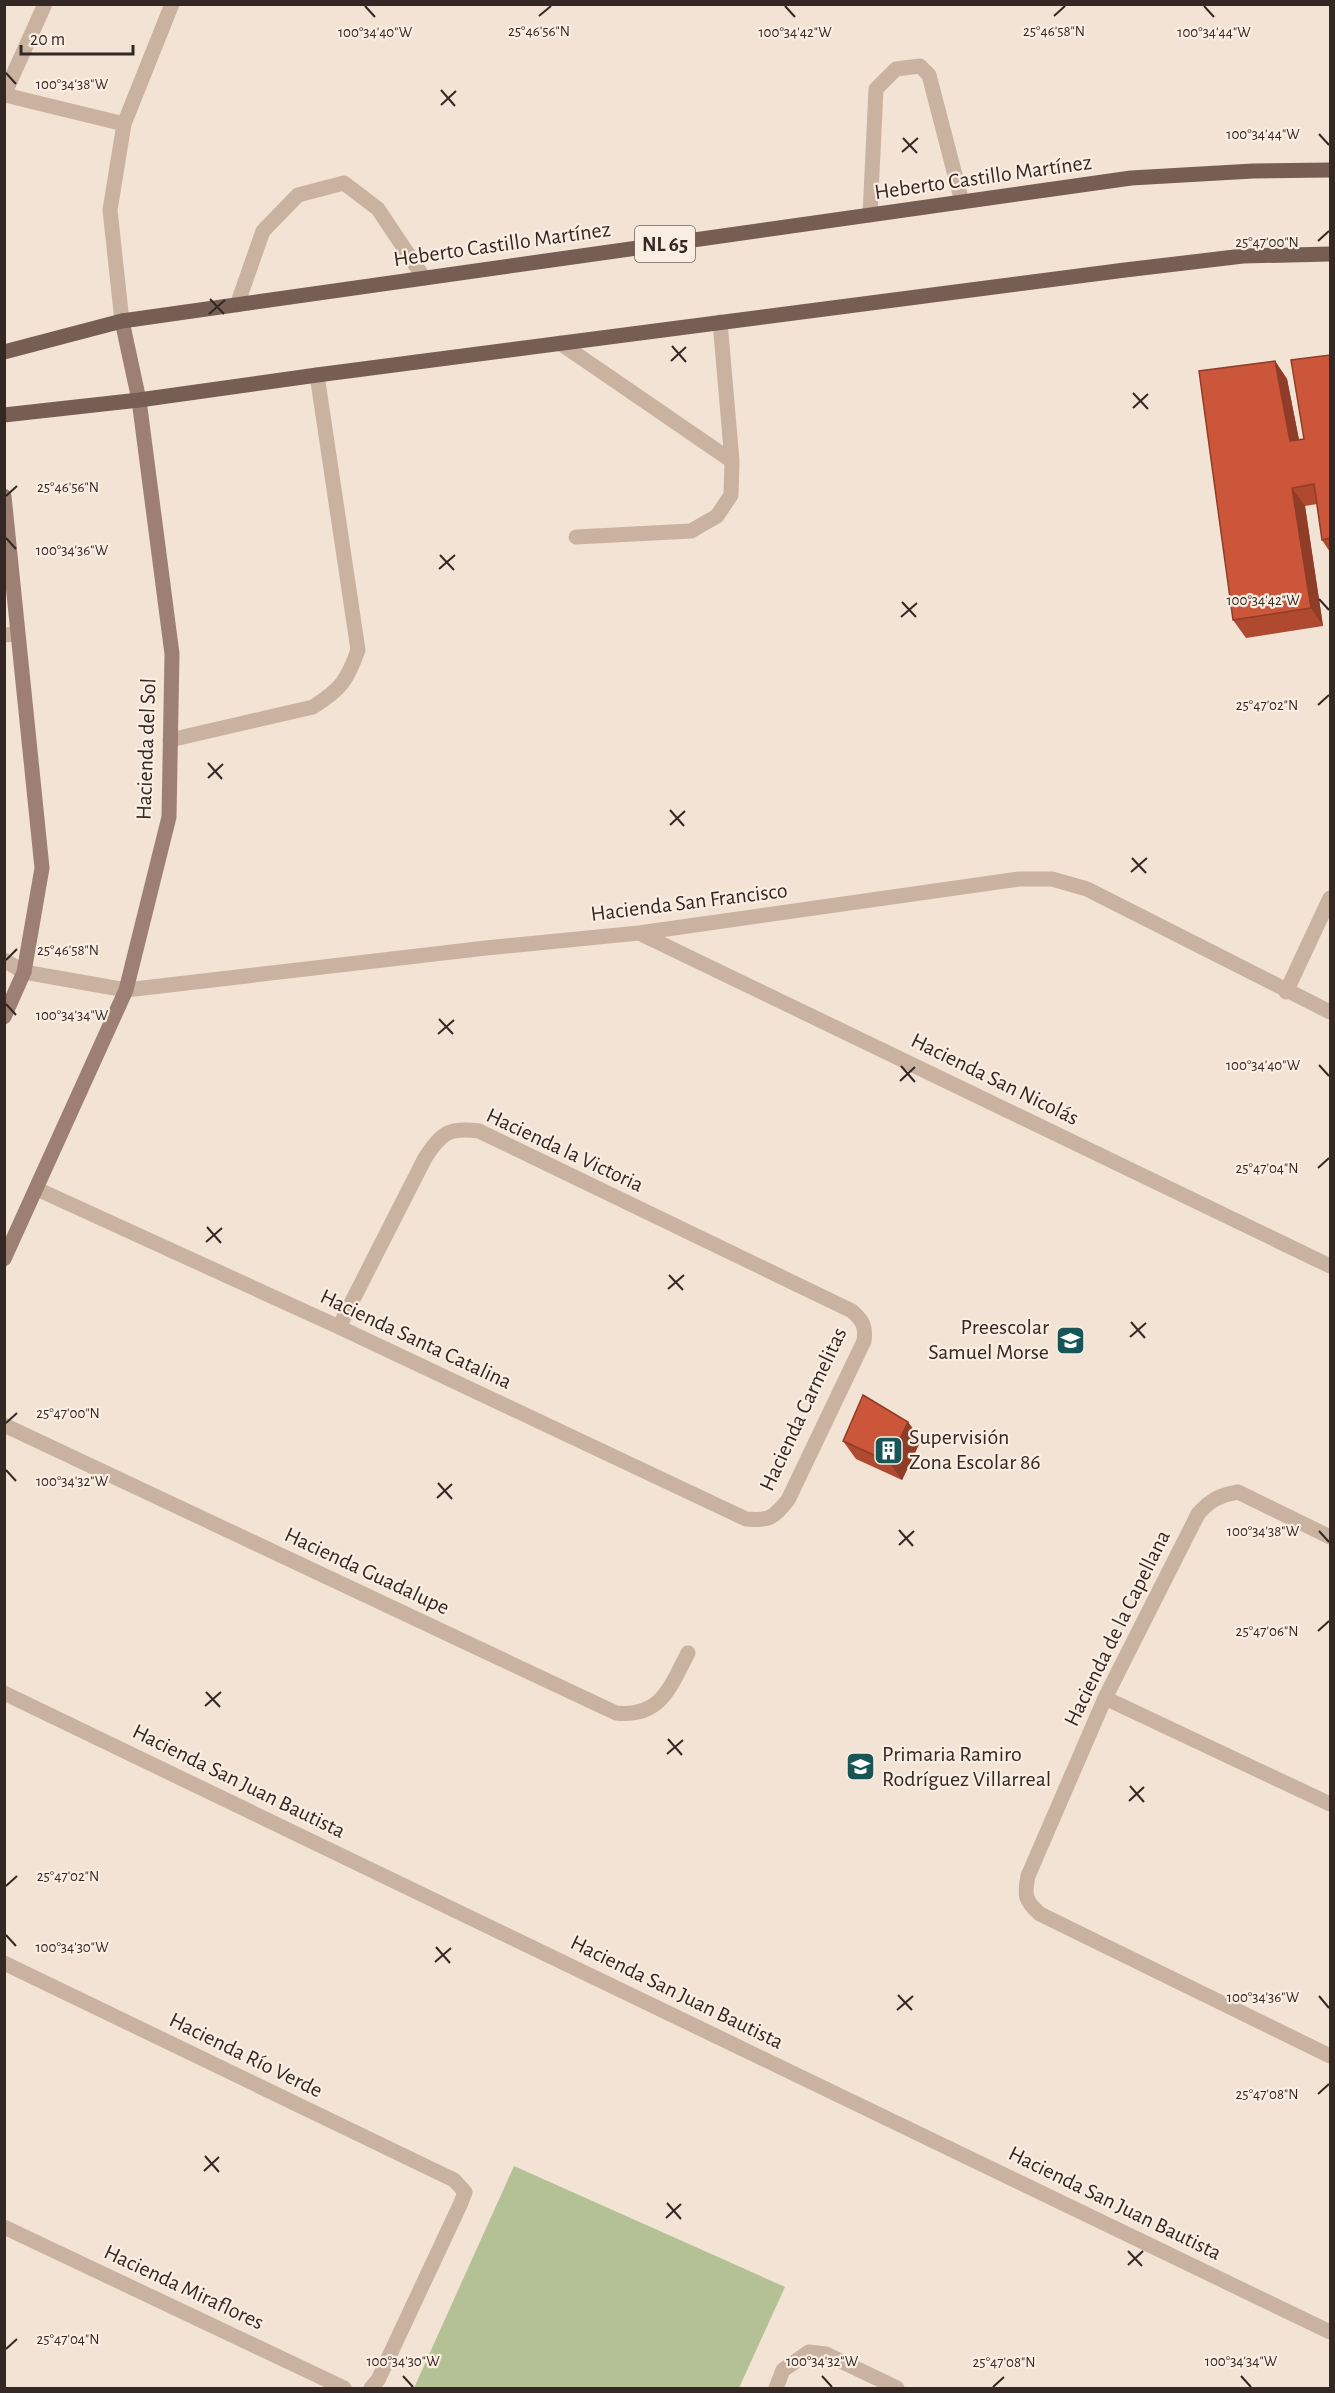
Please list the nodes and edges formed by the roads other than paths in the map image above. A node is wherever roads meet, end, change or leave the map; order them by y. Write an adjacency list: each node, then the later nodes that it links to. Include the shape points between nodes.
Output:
1 (45, 4): 3 (street)
2 (172, 4): 4 (street)
3 (5, 95): 4 (street)
4 (124, 124): 11 (street, via 110,210)
5 (1330, 170): 6 (main road, Heberto Castillo Martínez / NL 65, via 1131,178)
6 (962, 202): 7 (main road, Heberto Castillo Martínez / NL 65); 7 (street, via 929,75 920,66 896,69 876,89)
7 (870, 215): 9 (main road, Heberto Castillo Martínez / NL 65)
8 (1330, 254): 12 (main road, via 1243,256)
9 (424, 278): 10 (main road, Heberto Castillo Martínez / NL 65); 10 (street, via 378,209 344,183 298,195 263,231)
10 (237, 304): 11 (main road, Heberto Castillo Martínez / NL 65)
11 (122, 321): 14 (main road, Heberto Castillo Martínez / NL 65); 16 (street, Hacienda del Sol)
12 (720, 322): 13 (main road); 18 (street)
13 (560, 343): 15 (main road); 18 (street)
14 (4, 352)
15 (317, 375): 16 (main road); 22 (street, via 358,650 349,676 332,695 313,707)
16 (139, 400): 17 (main road); 22 (street, Hacienda del Sol, via 172,654)
17 (4, 415)
18 (732, 461): 20 (street, via 731,495 717,516 691,531)
19 (4, 496): 21 (street)
20 (576, 537)
21 (11, 634): 26 (street, via 42,868)
22 (170, 740): 27 (street, Hacienda del Sol, via 169,817)
23 (1330, 898): 28 (street)
24 (639, 933): 27 (street, Hacienda San Francisco); 28 (street, Hacienda San Francisco, via 1019,879 1052,879 1086,889); 33 (street, Hacienda San Nicolás)
25 (4, 960): 26 (street)
26 (24, 972): 27 (street, Hacienda San Francisco); 30 (street)
27 (126, 990): 31 (street, Hacienda del Sol)
28 (1286, 992): 29 (street, Hacienda San Francisco)
29 (1330, 1012)
30 (4, 1017)
31 (38, 1189): 32 (street, Hacienda del Sol); 35 (street, Hacienda Santa Catalina)
32 (4, 1259)
33 (1330, 1266)
34 (863, 1320): 35 (street, Hacienda la Victoria, via 852,1311 479,1131 459,1128 438,1139 425,1158); 37 (street, Hacienda Carmelitas, via 864,1341 788,1500)
35 (339, 1327): 37 (street, Hacienda Santa Catalina, via 746,1520 765,1521)
36 (4, 1425): 39 (street, Hacienda Guadalupe, via 616,1713 634,1715 651,1708 668,1691)
37 (776, 1515)
38 (1330, 1537): 41 (street, Hacienda de la Capellana, via 1238,1492 1210,1501 1198,1514)
39 (688, 1653)
40 (4, 1693): 46 (street, Hacienda San Juan Bautista)
41 (1105, 1698): 42 (street); 44 (street, Hacienda de la Capellana, via 1028,1875 1025,1892 1030,1905 1040,1914)
42 (1330, 1804)
43 (4, 1963): 48 (street, Hacienda Río Verde, via 454,2180 465,2192)
44 (1330, 2056)
45 (4, 2227): 47 (street, Hacienda Miraflores)
46 (1330, 2332)
47 (344, 2388)
48 (371, 2388)
49 (776, 2388): 50 (street, via 783,2370 809,2352 826,2354)
50 (897, 2388)

